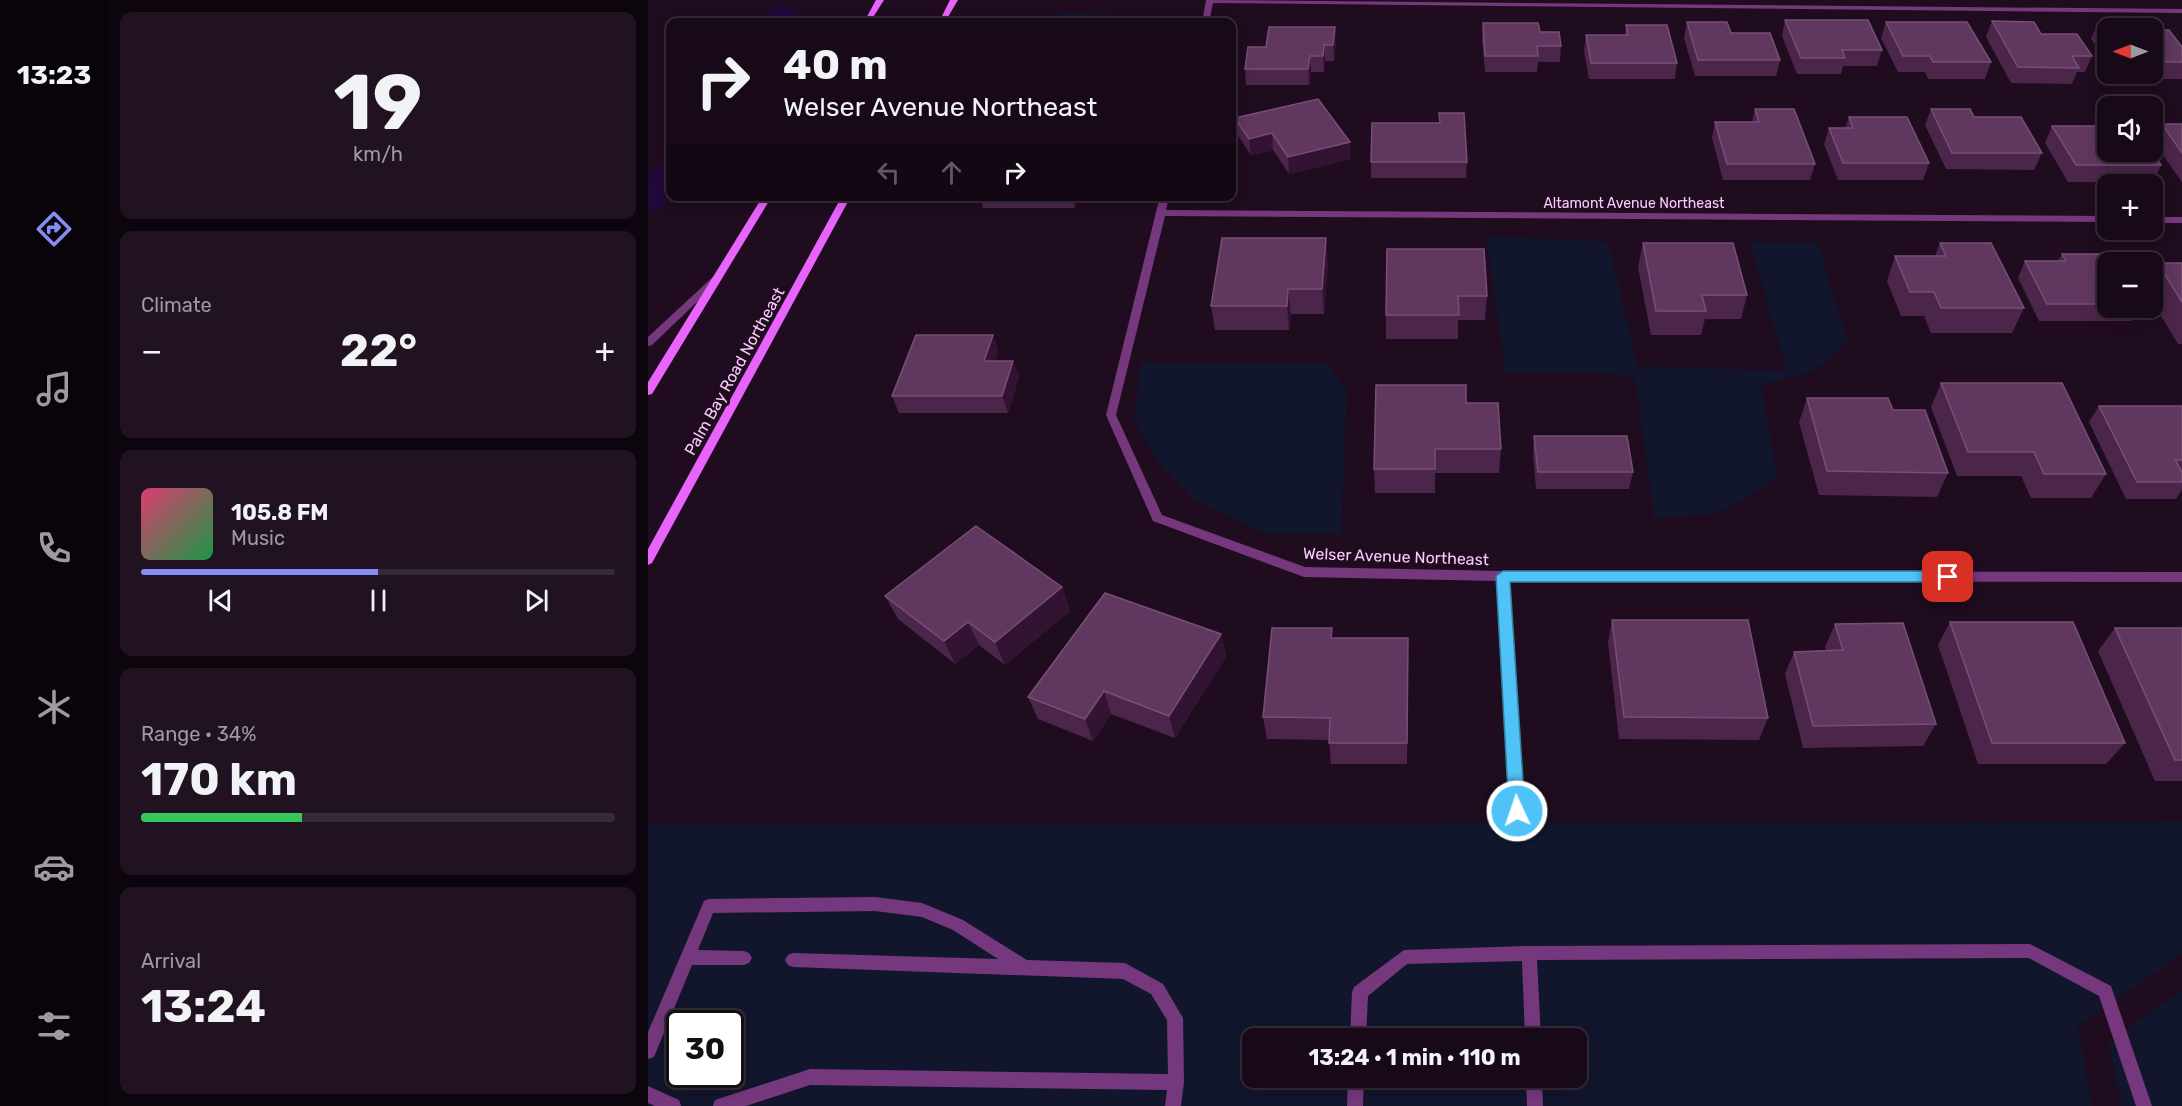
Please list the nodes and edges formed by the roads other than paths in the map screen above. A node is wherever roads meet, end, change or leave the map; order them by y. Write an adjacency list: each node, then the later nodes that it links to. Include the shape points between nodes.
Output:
1 (880, 0): 5 (main road)
2 (954, 0): 6 (main road)
3 (1210, 0): 4 (street); 7 (street)
4 (2182, 11)
5 (869, 18)
6 (944, 18)
7 (1206, 18)
8 (765, 201): 15 (main road)
9 (844, 201): 18 (main road, Palm Bay Road Northeast)
10 (1164, 201): 11 (street)
11 (1161, 213): 12 (street, Altamont Avenue Northeast); 19 (street, Welser Avenue Northeast, via 1111,415 1157,518 1304,572)
12 (2097, 219)
13 (2163, 220): 14 (street)
14 (2182, 220)
15 (719, 275): 16 (street); 17 (main road)
16 (648, 343)
17 (648, 391)
18 (648, 560)
19 (1503, 576): 20 (street, Welser Avenue Northeast); 21 (street)
20 (2182, 577)
21 (1517, 811)
22 (1529, 953): 27 (street, via 1404,957 1360,992); 28 (street); 39 (street, via 2030,951 2105,991)
23 (687, 957): 24 (street); 26 (street, via 709,906 875,903 922,910 958,925); 29 (street)
24 (744, 958)
25 (793, 960): 26 (street)
26 (1025, 968): 30 (street, via 1125,971 1157,989 1175,1018)
27 (1358, 1028)
28 (1533, 1028)
29 (648, 1051)
30 (1176, 1082): 35 (street, via 810,1077); 36 (street)
31 (1356, 1088): 37 (street)
32 (1534, 1088): 38 (street)
33 (648, 1094): 34 (street)
34 (673, 1106)
35 (721, 1106)
36 (1173, 1106)
37 (1355, 1106)
38 (1535, 1106)
39 (2144, 1106)

